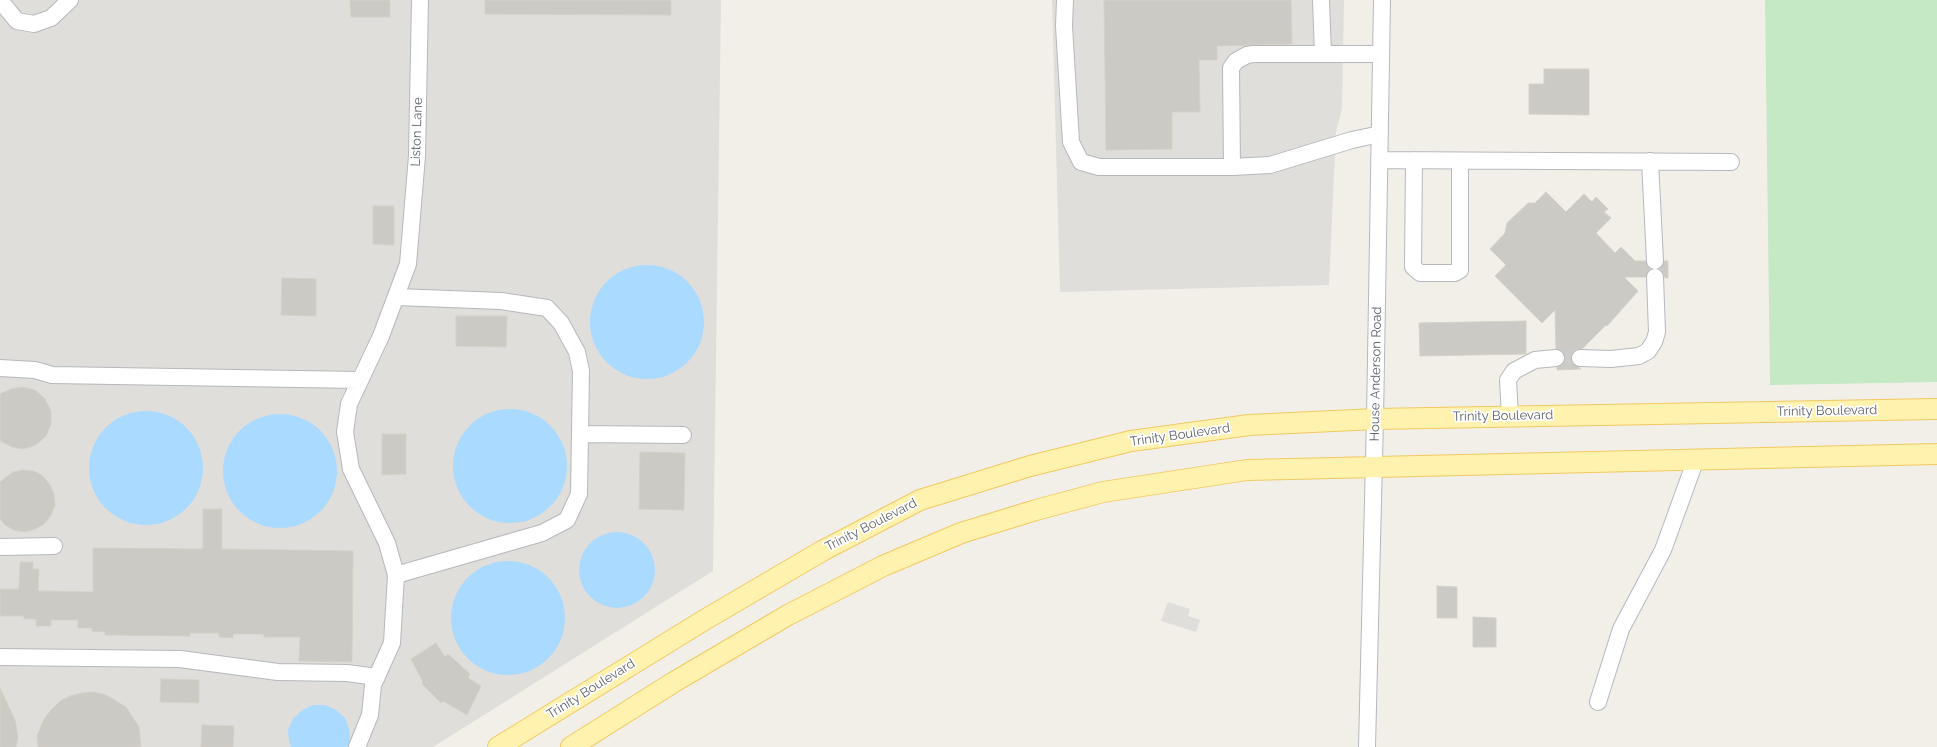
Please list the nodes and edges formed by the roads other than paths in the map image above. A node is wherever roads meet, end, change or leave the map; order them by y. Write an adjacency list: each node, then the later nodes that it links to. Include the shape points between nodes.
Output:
1 (2, 0): 6 (street, via 17,21 34,24 51,18)
2 (420, 0): 18 (street, Liston Lane, via 418,156 408,264)
3 (1065, 0): 15 (street, via 1064,26 1071,142 1081,162 1099,167)
4 (1321, 0): 7 (street)
5 (1382, 0): 8 (street, House Anderson Road)
6 (72, 5)
7 (1324, 54): 8 (street); 15 (street, via 1253,54 1236,61 1231,68)
8 (1381, 54): 9 (street, House Anderson Road)
9 (1380, 134): 10 (street, House Anderson Road); 15 (street, via 1270,165)
10 (1379, 160): 11 (street); 25 (street, House Anderson Road)
11 (1414, 160): 12 (street); 12 (street, via 1413,267 1420,274 1455,273 1460,270)
12 (1460, 161): 13 (street)
13 (1650, 161): 14 (street); 16 (street)
14 (1731, 162)
15 (1232, 167)
16 (1655, 261)
17 (1655, 277): 20 (street, via 1657,332 1648,351 1639,356 1611,359)
18 (397, 297): 22 (street, Liston Lane); 26 (street, via 501,301 546,308 561,323 577,352 581,371)
19 (1556, 358): 24 (street, via 1535,360 1514,371 1508,380)
20 (1580, 358)
21 (0, 368): 22 (street, via 35,370 52,375)
22 (360, 380): 33 (street, Liston Lane, via 349,404 345,432 351,469 387,543)
23 (1937, 409): 24 (main road, Trinity Boulevard)
24 (1510, 416): 25 (main road, Trinity Boulevard)
25 (1375, 420): 30 (street, House Anderson Road); 38 (main road, Trinity Boulevard, via 1249,425 1131,441 1030,466 920,500 822,550)
26 (580, 434): 27 (street); 33 (street, via 579,494 567,520 542,533)
27 (683, 435)
28 (1937, 454): 29 (main road)
29 (1696, 459): 30 (main road); 36 (street, via 1663,550 1621,629)
30 (1374, 466): 39 (main road, via 1247,470 1180,479 1103,492 962,533 883,566 788,615 674,682); 40 (street, House Anderson Road)
31 (54, 546): 32 (street)
32 (0, 547)
33 (396, 576): 35 (street, Liston Lane, via 392,643)
34 (0, 657): 35 (street, via 180,659 278,672 347,673)
35 (377, 677): 37 (street, Liston Lane, via 373,685 370,715)
36 (1598, 702)
37 (357, 747)
38 (498, 747)
39 (571, 747)
40 (1368, 747)

